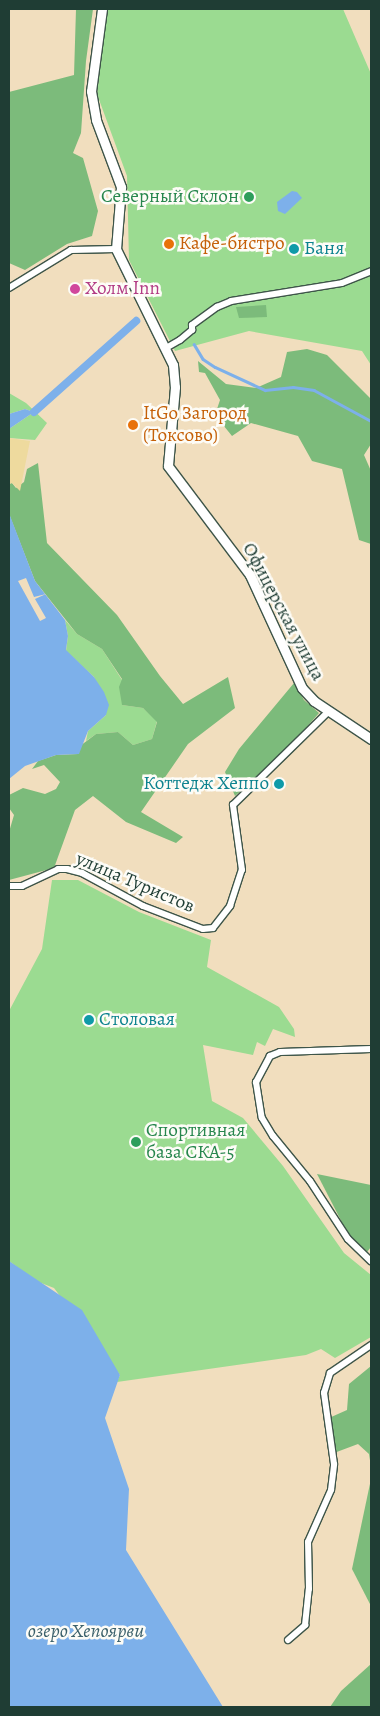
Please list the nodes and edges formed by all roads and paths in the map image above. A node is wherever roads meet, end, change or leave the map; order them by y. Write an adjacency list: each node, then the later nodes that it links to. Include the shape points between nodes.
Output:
1 (102, 9): 2 (street, via 91,91 96,120 121,188)
2 (116, 249): 4 (street, via 71,250); 5 (street, Офицерская улица)
3 (371, 271): 5 (street, via 342,283 231,301 192,325 192,330 180,340)
4 (9, 288)
5 (164, 345): 6 (street, Офицерская улица, via 172,365 174,387 168,466 250,575 302,688)
6 (329, 712): 7 (street, Офицерская улица); 8 (street, улица Туристов, via 233,805 242,870 238,886 220,922 213,928 203,929 144,906 82,873 67,869 58,869 22,886)
7 (371, 739)
8 (9, 886)
9 (371, 1049): 10 (street, via 280,1052 270,1056 256,1082 262,1118 273,1136 310,1181 348,1238)
10 (371, 1261)
11 (371, 1345): 12 (street, via 330,1373 324,1393 333,1473 330,1490 308,1542 309,1589 305,1625)
12 (288, 1640)

